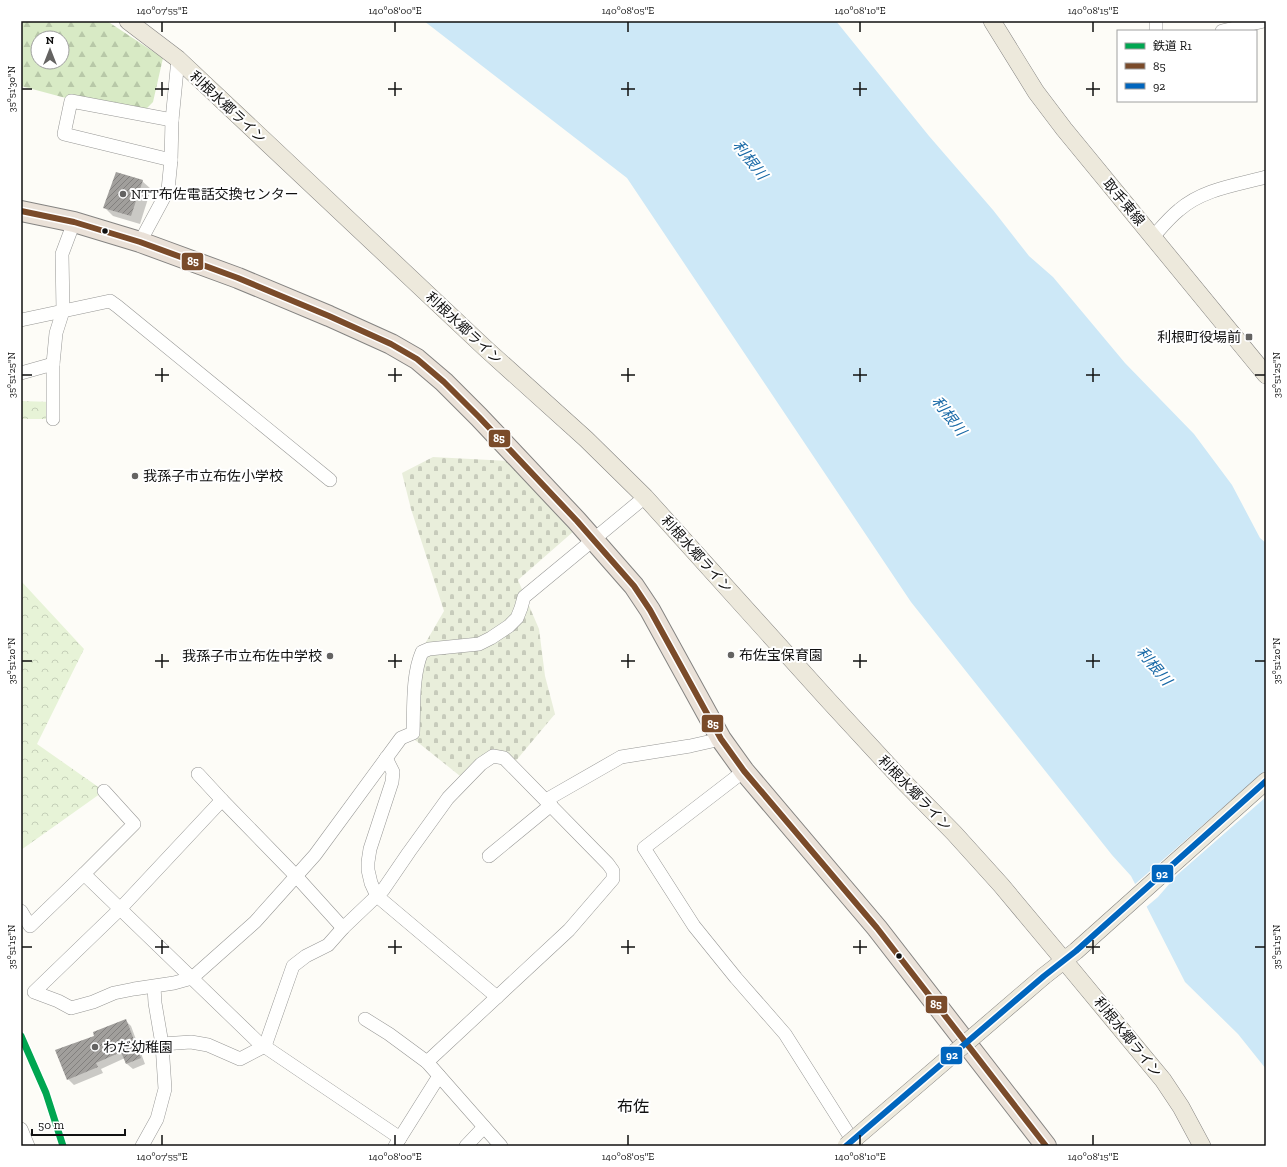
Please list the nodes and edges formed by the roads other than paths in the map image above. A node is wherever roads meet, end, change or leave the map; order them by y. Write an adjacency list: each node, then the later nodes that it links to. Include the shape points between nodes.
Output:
1 (128, 21): 5 (main road, 利根水郷ライン)
2 (992, 21): 11 (main road, 取手東線, via 1036,92)
3 (1264, 21): 4 (street)
4 (1226, 30)
5 (178, 59): 6 (street); 20 (main road, 利根水郷ライン)
6 (172, 120): 7 (street); 7 (street, via 71,101 64,134)
7 (172, 160): 12 (street, via 168,190)
8 (1266, 177): 11 (street, via 1211,192 1193,200 1179,210)
9 (21, 211): 10 (highway)
10 (74, 222): 12 (highway); 13 (street, via 62,254)
11 (1153, 237): 17 (main road, 取手東線)
12 (140, 242): 21 (highway, via 238,278 330,316 417,359 479,417)
13 (62, 311): 14 (street); 15 (street, via 56,333); 19 (street, via 110,301)
14 (21, 320)
15 (54, 364): 16 (street); 18 (street)
16 (21, 373)
17 (1265, 373)
18 (53, 419)
19 (330, 480)
20 (646, 497): 21 (street); 37 (main road, 利根水郷ライン, via 900,779)
21 (593, 539): 22 (highway, via 634,586 650,610); 23 (street, via 524,597 517,618 491,638 479,644 422,652 416,673 413,733 401,738)
22 (721, 739): 24 (highway); 29 (street, via 621,757)
23 (386, 758): 32 (street, via 315,855); 33 (street, via 393,772 392,782 370,849 368,870)
24 (744, 771): 54 (street, via 644,848 694,926 785,1034); 55 (highway, via 877,928)
25 (198, 774): 28 (street)
26 (1266, 781): 37 (main road)
27 (104, 791): 31 (street, via 134,824)
28 (222, 800): 32 (street); 34 (street)
29 (549, 802): 30 (street); 33 (street, via 504,758 493,756 481,764 448,798); 40 (street, via 608,864 613,871 613,879 569,930)
30 (489, 856)
31 (84, 874): 34 (street); 35 (street, via 30,926)
32 (296, 876): 36 (street); 38 (street, via 255,922)
33 (377, 896): 36 (street); 40 (street)
34 (120, 909): 38 (street); 39 (street, via 34,992 71,1008 114,993)
35 (21, 911)
36 (342, 928): 43 (street, via 328,945 293,966)
37 (1070, 955): 53 (main road, bridge); 56 (main road, 利根水郷ライン, via 1163,1080)
38 (192, 978): 39 (street); 43 (street)
39 (154, 987): 42 (street)
40 (496, 997): 44 (street)
41 (365, 1019): 44 (street)
42 (162, 1044): 43 (street, via 191,1042 208,1045 240,1059); 50 (street, via 165,1089 157,1119)
43 (265, 1046): 48 (street)
44 (427, 1062): 45 (street)
45 (439, 1076): 46 (street); 48 (street)
46 (484, 1127): 51 (street); 52 (street)
47 (21, 1129): 49 (street)
48 (398, 1144)
49 (28, 1146)
50 (142, 1146)
51 (466, 1146)
52 (501, 1146)
53 (846, 1146)
54 (856, 1146)
55 (1046, 1146)
56 (1202, 1146)

